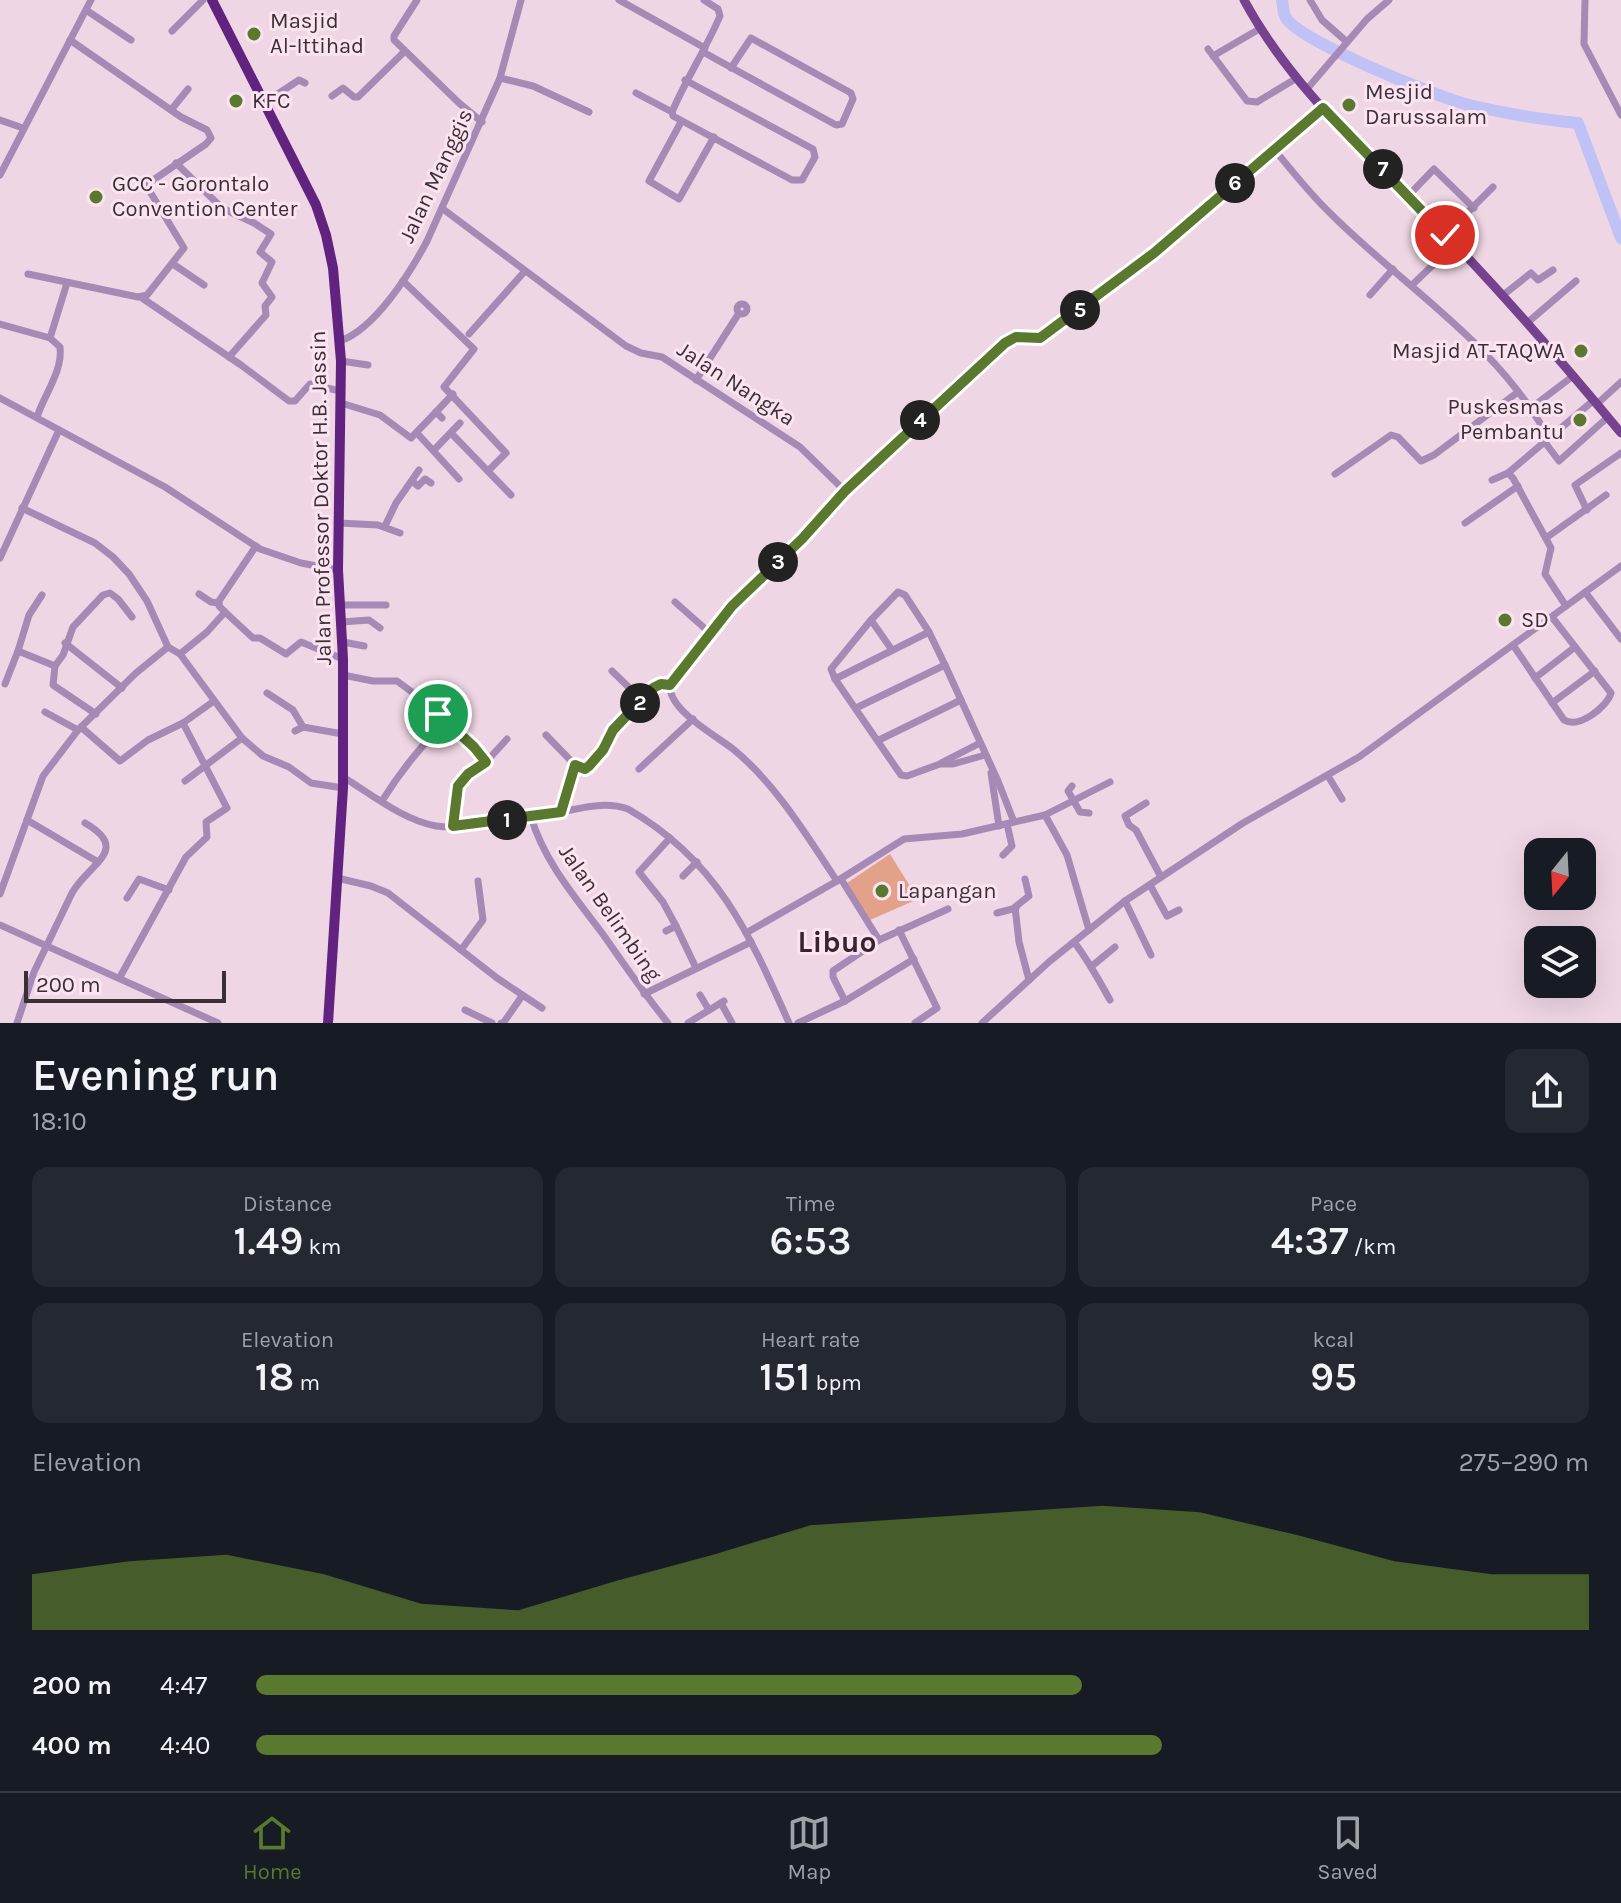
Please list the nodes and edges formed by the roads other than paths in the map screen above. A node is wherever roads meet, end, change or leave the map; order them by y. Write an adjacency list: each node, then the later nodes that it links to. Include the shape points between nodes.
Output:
1 (91, 0): 12 (street)
2 (203, 0): 14 (street)
3 (212, 0): 29 (highway, Jalan Professor Doktor H.B. Jassin)
4 (417, 0): 19 (street, via 394,36)
5 (521, 0): 21 (street, Jalan Manggis)
6 (619, 0): 18 (street)
7 (704, 0): 18 (street, via 720,16)
8 (1244, 0): 13 (main road)
9 (1310, 0): 17 (street, via 1322,20)
10 (1389, 0): 17 (street)
11 (1585, 0): 34 (street, via 1584,44)
12 (86, 10): 15 (street); 16 (street)
13 (1261, 28): 22 (main road); 22 (street, via 1211,53 1247,101 1257,102)
14 (172, 31)
15 (70, 40): 31 (street); 38 (street)
16 (131, 40)
17 (1347, 42): 26 (street)
18 (704, 50): 20 (street); 23 (street)
19 (404, 52): 28 (street, via 358,97 343,88); 36 (street)
20 (731, 68): 20 (street, via 751,38 851,93 853,99 842,124 836,125)
21 (500, 78): 32 (street, via 533,86); 36 (street, Jalan Manggis)
22 (1297, 78): 26 (main road)
23 (685, 80): 33 (street); 39 (street, via 813,149 815,157 802,180 796,181)
24 (305, 83): 29 (street, via 299,80)
25 (188, 89): 31 (street)
26 (1307, 89): 30 (main road)
27 (636, 93): 33 (street)
28 (332, 96)
29 (264, 103): 67 (highway, Jalan Professor Doktor H.B. Jassin, via 323,225)
30 (1323, 108): 40 (street); 44 (main road)
31 (171, 110): 41 (street, via 211,135)
32 (589, 112)
33 (672, 112): 37 (street)
34 (1621, 115)
35 (0, 120): 38 (street)
36 (482, 122): 46 (street, Jalan Manggis)
37 (681, 122): 39 (street); 39 (street, via 649,181 679,199)
38 (23, 128): 42 (street)
39 (714, 137)
40 (1274, 149): 50 (street, via 1329,213); 99 (street, via 1207,210 1080,310 1040,338 1016,337 1005,343)
41 (176, 163): 49 (street, via 146,185 183,246); 68 (street, via 222,208 271,234 260,252 272,262 262,283 272,297 266,315)
42 (0, 175)
43 (1493, 187): 45 (street)
44 (1408, 196): 45 (street, via 1434,169); 47 (main road)
45 (1474, 208): 47 (street)
46 (443, 209): 52 (street, Jalan Nangka); 54 (street, Jalan Manggis)
47 (1445, 235): 48 (main road)
48 (1455, 244): 58 (street); 60 (main road)
49 (173, 264): 57 (street); 61 (street)
50 (1393, 269): 58 (street); 59 (street)
51 (1553, 270): 60 (street, via 1538,280 1531,273)
52 (525, 271): 65 (street); 72 (street, Jalan Nangka, via 626,346 662,357)
53 (28, 274): 56 (street)
54 (403, 281): 67 (street, Jalan Manggis, via 359,330); 75 (street, via 474,349 445,385)
55 (1576, 281): 63 (street)
56 (67, 283): 61 (street); 66 (street)
57 (204, 285)
58 (1412, 285): 74 (street)
59 (1370, 295)
60 (1502, 296): 63 (main road)
61 (142, 298): 68 (street)
62 (739, 313): 72 (street)
63 (1527, 323): 71 (main road)
64 (0, 324): 66 (street)
65 (469, 334)
66 (50, 338): 80 (street, via 60,347 60,355)
67 (340, 341): 69 (highway, Jalan Professor Doktor H.B. Jassin)
68 (229, 357): 76 (street, via 289,401 310,384)
69 (341, 361): 70 (street); 76 (highway, Jalan Professor Doktor H.B. Jassin)
70 (368, 365)
71 (1573, 376): 78 (main road); 79 (street)
72 (696, 380): 99 (street, Jalan Nangka, via 800,447)
73 (1621, 382): 78 (street)
74 (1518, 392): 79 (street); 93 (street, via 1421,461 1391,435)
75 (453, 394): 84 (street); 91 (street, via 506,453)
76 (340, 397): 84 (street, via 380,415 411,438); 104 (highway, Jalan Professor Doktor H.B. Jassin)
77 (0, 398): 80 (street)
78 (1595, 402): 81 (main road); 87 (street)
79 (1531, 408): 87 (street)
80 (37, 417): 83 (street)
81 (1608, 417): 86 (main road); 87 (street, via 1559,461)
82 (460, 423): 85 (street)
83 (59, 430): 102 (street); 109 (street, via 165,487)
84 (417, 433): 88 (street)
85 (451, 433): 88 (street); 91 (street)
86 (1621, 433)
87 (1546, 439): 92 (street)
88 (434, 450): 94 (street)
89 (1621, 453): 103 (street, via 1575,485)
90 (419, 470): 96 (street)
91 (488, 471): 100 (street)
92 (1508, 473): 95 (street); 98 (street)
93 (1335, 474)
94 (459, 479)
95 (1492, 480)
96 (412, 481): 97 (street, via 418,486 425,479); 106 (street)
97 (431, 483)
98 (1518, 486): 105 (street); 108 (street)
99 (845, 491): 128 (street)
100 (511, 495)
101 (1606, 495): 103 (street)
102 (22, 508): 110 (street); 134 (street, via 113,557 147,601)
103 (1587, 510): 108 (street)
104 (339, 523): 106 (street); 112 (highway, Jalan Professor Doktor H.B. Jassin)
105 (1465, 523)
106 (385, 526): 107 (street)
107 (400, 533)
108 (1546, 538): 120 (street, via 1551,553 1545,574)
109 (256, 546): 112 (street); 117 (street)
110 (0, 558)
111 (1621, 566): 113 (street)
112 (338, 570): 118 (highway, Jalan Professor Doktor H.B. Jassin)
113 (1585, 592): 120 (street); 129 (street)
114 (199, 594): 117 (street)
115 (42, 595): 137 (street, via 29,615)
116 (675, 602): 128 (street)
117 (219, 603): 121 (street)
118 (341, 605): 119 (street); 125 (highway, Jalan Professor Doktor H.B. Jassin)
119 (386, 605)
120 (1566, 606): 123 (street)
121 (225, 612): 138 (street); 139 (street, via 253,638 286,654 301,642)
122 (132, 617): 131 (street, via 118,599 106,594 73,627)
123 (1552, 617): 132 (street); 135 (street)
124 (871, 620): 127 (street, via 900,592); 136 (street); 146 (street, via 831,669)
125 (342, 622): 126 (street, via 369,620); 130 (highway, Jalan Professor Doktor H.B. Jassin)
126 (380, 628)
127 (929, 632): 136 (street); 140 (street)
128 (710, 633): 148 (street)
129 (1621, 639)
130 (343, 642): 133 (street); 139 (highway, Jalan Professor Doktor H.B. Jassin)
131 (65, 643): 141 (street); 149 (street)
132 (1513, 645): 145 (street); 177 (street)
133 (364, 646)
134 (168, 647): 138 (street); 149 (street)
135 (1575, 647): 143 (street); 145 (street)
136 (892, 650): 146 (street)
137 (18, 651): 141 (street); 147 (street)
138 (180, 654): 152 (street)
139 (343, 659): 144 (highway, Jalan Professor Doktor H.B. Jassin)
140 (945, 665): 151 (street); 155 (street)
141 (55, 666): 157 (street, via 54,686)
142 (612, 671): 153 (street)
143 (1595, 671): 154 (street); 154 (street, via 1611,695 1595,711 1571,724)
144 (343, 675): 159 (street, via 397,681); 162 (highway, Jalan Professor Doktor H.B. Jassin)
145 (1535, 678): 154 (street)
146 (835, 679): 155 (street)
147 (5, 684)
148 (670, 685): 153 (street, via 656,686); 158 (street, via 674,700)
149 (122, 688): 157 (street)
150 (267, 693): 162 (street, via 293,710 299,729)
151 (961, 700): 166 (street); 167 (street)
152 (214, 701): 160 (street); 164 (street)
153 (643, 701): 173 (street, via 613,730 587,769)
154 (1552, 703)
155 (856, 708): 166 (street)
156 (45, 712): 161 (street)
157 (96, 714): 161 (street)
158 (693, 719): 175 (street); 202 (street, via 753,769)
159 (445, 722): 171 (street); 183 (street)
160 (183, 723): 161 (street, via 120,761); 174 (street)
161 (80, 729): 190 (street, via 43,776)
162 (343, 734): 179 (highway, Jalan Professor Doktor H.B. Jassin)
163 (546, 735): 173 (street)
164 (242, 738): 174 (street); 179 (street, via 305,781)
165 (507, 739): 171 (street)
166 (879, 740): 172 (street, via 901,775)
167 (980, 743): 168 (street); 169 (street)
168 (968, 748): 170 (street); 172 (street)
169 (985, 755): 170 (street); 176 (street)
170 (973, 758): 172 (street)
171 (486, 762): 193 (street, via 458,786)
172 (940, 764)
173 (575, 765): 186 (street)
174 (206, 767): 178 (street); 205 (street, via 227,808 206,822 207,837 186,857)
175 (639, 769)
176 (991, 770): 192 (street); 192 (street)
177 (1328, 776): 182 (street); 199 (street)
178 (185, 781)
179 (343, 782): 183 (street); 200 (highway, Jalan Professor Doktor H.B. Jassin)
180 (1110, 782): 184 (street)
181 (1072, 786): 184 (street, via 1068,791)
182 (1342, 799)
183 (382, 801): 193 (street, via 417,820)
184 (1073, 801): 187 (street, via 1080,812); 188 (street)
185 (1146, 803): 199 (street, via 1125,816)
186 (561, 812): 189 (street); 194 (street, via 618,806)
187 (1089, 813)
188 (1045, 815): 192 (street); 216 (street, via 1067,855)
189 (531, 817): 193 (street); 231 (street, Jalan Belimbing, via 546,853)
190 (27, 820): 196 (street); 206 (street)
191 (85, 823): 196 (street, via 106,839)
192 (1006, 824): 195 (street, via 1012,846); 202 (street, via 904,839)
193 (453, 826)
194 (670, 838): 197 (street); 213 (street, via 639,872)
195 (1003, 855)
196 (98, 862): 222 (street, via 75,887)
197 (697, 862): 198 (street); 218 (street)
198 (683, 876)
199 (1161, 877): 204 (street)
200 (337, 878): 224 (street, via 388,893); 242 (highway, Jalan Professor Doktor H.B. Jassin)
201 (1025, 879): 209 (street, via 1029,896)
202 (839, 880): 218 (street); 219 (street)
203 (478, 881): 224 (street, via 483,921)
204 (1150, 885): 208 (street); 211 (street, via 1167,916)
205 (169, 890): 207 (street, via 139,879); 229 (street)
206 (0, 894)
207 (127, 898)
208 (1125, 901): 216 (street); 225 (street)
209 (1016, 908): 212 (street); 230 (street)
210 (948, 909): 215 (street)
211 (1179, 910)
212 (997, 913)
213 (676, 926): 217 (street); 228 (street)
214 (1, 927): 222 (street)
215 (899, 930): 219 (street); 226 (street)
216 (1089, 930): 221 (street)
217 (666, 931)
218 (746, 933): 220 (street)
219 (879, 940): 235 (street, via 833,971)
220 (751, 942): 228 (street); 248 (street)
221 (1074, 942): 227 (street); 230 (street)
222 (46, 945): 229 (street); 240 (street)
223 (1115, 947): 227 (street)
224 (461, 950): 233 (street)
225 (1151, 955)
226 (914, 959): 235 (street); 239 (street, via 937,1008)
227 (1092, 966): 234 (street)
228 (696, 968): 231 (street)
229 (120, 977): 241 (street)
230 (1029, 980): 250 (street)
231 (644, 994): 245 (street, Jalan Belimbing)
232 (700, 995): 238 (street)
233 (522, 996): 236 (street); 244 (street)
234 (1110, 1000)
235 (845, 1001): 249 (street)
236 (542, 1008)
237 (465, 1010): 243 (street)
238 (709, 1010): 246 (street); 247 (street, via 722,1002)
239 (912, 1020)
240 (17, 1023)
241 (218, 1023)
242 (329, 1023)
243 (492, 1023)
244 (501, 1023)
245 (668, 1023)
246 (688, 1023)
247 (732, 1023)
248 (789, 1023)
249 (798, 1023)
250 (983, 1023)

